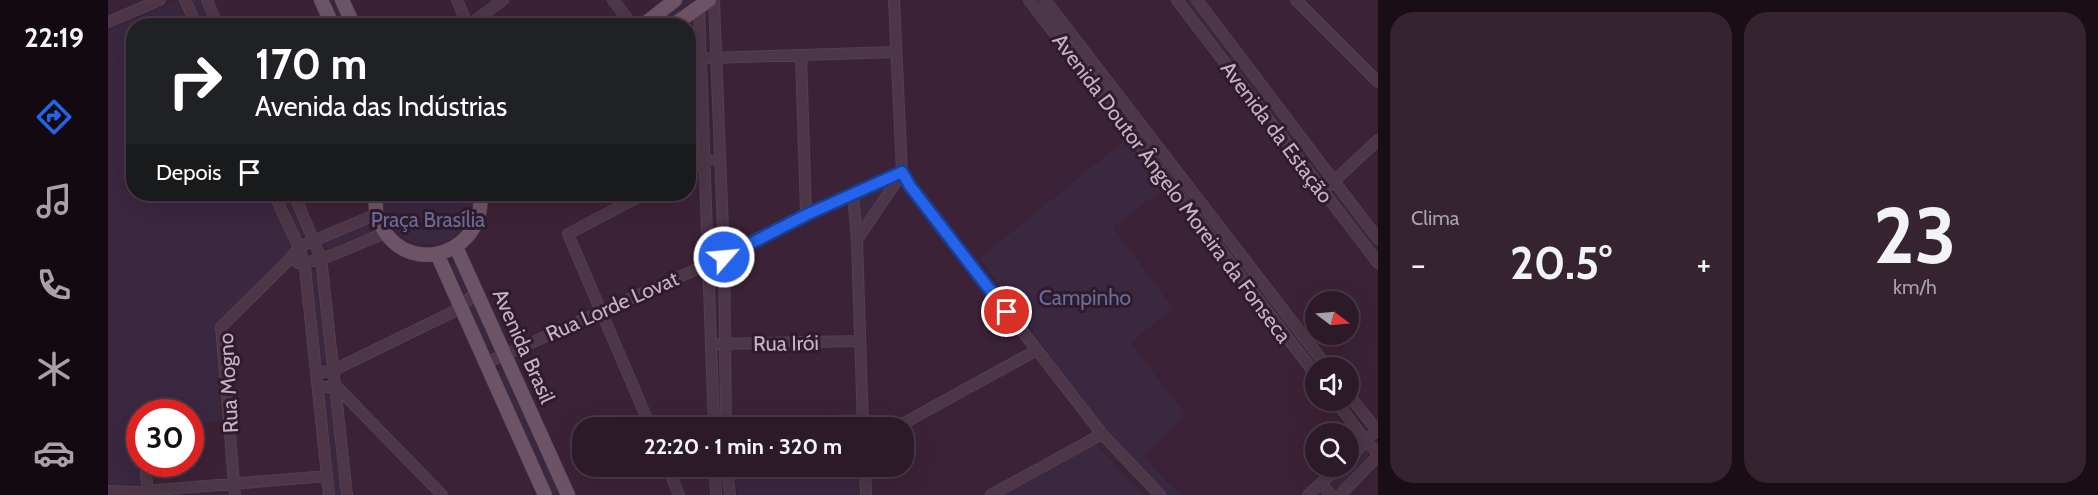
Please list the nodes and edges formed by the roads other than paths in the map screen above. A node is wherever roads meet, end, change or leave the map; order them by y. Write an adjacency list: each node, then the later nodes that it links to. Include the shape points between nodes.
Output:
1 (160, 0): 27 (street)
2 (185, 0): 18 (street)
3 (207, 0): 19 (street)
4 (321, 0): 20 (main road)
5 (342, 0): 21 (main road)
6 (457, 0): 22 (street)
7 (503, 0): 23 (street)
8 (613, 0): 24 (street)
9 (675, 0): 25 (main road)
10 (714, 0): 32 (street)
11 (894, 0): 30 (street)
12 (1029, 0): 29 (street, Avenida Doutor Ângelo Moreira da Fonseca)
13 (1045, 0): 28 (street, Avenida Doutor Ângelo Moreira da Fonseca)
14 (1177, 0): 43 (street, Avenida da Estação)
15 (1197, 0): 42 (street, Avenida da Estação)
16 (1296, 0): 34 (street)
17 (704, 3): 26 (main road); 33 (street)
18 (193, 18)
19 (215, 18)
20 (329, 18)
21 (350, 18)
22 (465, 18)
23 (479, 18)
24 (627, 18)
25 (652, 18)
26 (683, 18)
27 (108, 22)
28 (1062, 22): 29 (street); 40 (street, Avenida Doutor Ângelo Moreira da Fonseca)
29 (1052, 30): 41 (street, Avenida Doutor Ângelo Moreira da Fonseca)
30 (895, 52): 31 (street); 39 (street)
31 (801, 55): 32 (street); 51 (street)
32 (716, 57): 33 (street); 36 (street)
33 (701, 58): 37 (street)
34 (1378, 82)
35 (1378, 140): 42 (street)
36 (720, 156): 37 (street); 59 (street)
37 (704, 162): 38 (street); 63 (street)
38 (696, 166)
39 (902, 172): 44 (street, Rua Lorde Lovat); 55 (street); 71 (street)
40 (1178, 172): 41 (street); 73 (street, Avenida Doutor Ângelo Moreira da Fonseca)
41 (1167, 180): 74 (street, Avenida Doutor Ângelo Moreira da Fonseca)
42 (1335, 181): 43 (street); 54 (street, Avenida da Estação)
43 (1322, 192): 64 (street, Avenida da Estação)
44 (853, 195): 51 (street, Rua Lorde Lovat); 55 (street)
45 (277, 201): 57 (street)
46 (297, 201): 53 (street)
47 (376, 201): 50 (main road)
48 (480, 201): 56 (main road, via 474,227)
49 (631, 201): 67 (street, via 568,234)
50 (377, 214): 52 (main road); 53 (street)
51 (806, 215): 59 (street, Rua Lorde Lovat)
52 (385, 233): 58 (main road, via 403,248 425,255); 60 (street)
53 (315, 239): 57 (street); 60 (street)
54 (1378, 239)
55 (857, 240): 68 (street)
56 (456, 246): 58 (main road); 65 (main road, Avenida Brasil)
57 (299, 247): 61 (street, Rua Mogno); 62 (street)
58 (437, 254): 66 (main road, Avenida Brasil)
59 (724, 257): 63 (street, Rua Lorde Lovat); 70 (street)
60 (321, 258): 62 (street); 76 (street)
61 (288, 261): 62 (street); 99 (street, Rua Mogno, via 221,327)
62 (304, 263): 77 (street)
63 (708, 263): 67 (street, Rua Lorde Lovat); 69 (street)
64 (1378, 263)
65 (476, 291): 66 (street); 72 (main road, Avenida Brasil)
66 (461, 308): 75 (main road, Avenida Brasil); 76 (street)
67 (602, 310): 72 (street, Rua Lorde Lovat); 82 (street)
68 (860, 341): 70 (street, Rua Irói); 85 (street)
69 (711, 344): 70 (street, Rua Irói); 83 (street)
70 (724, 344): 84 (street)
71 (1037, 350): 86 (street); 88 (street)
72 (504, 355): 75 (street, Rua Lorde Lovat); 109 (main road, Avenida Brasil)
73 (1320, 357)
74 (1305, 361)
75 (486, 363): 108 (main road, Avenida Brasil)
76 (334, 370): 77 (street); 78 (street)
77 (317, 373): 79 (street)
78 (336, 386): 79 (street); 106 (street); 107 (street)
79 (318, 388): 92 (street)
80 (1359, 408): 87 (street)
81 (1343, 411): 89 (street)
82 (646, 417)
83 (714, 417)
84 (726, 417)
85 (863, 417)
86 (914, 418)
87 (1378, 431): 89 (street)
88 (1102, 434): 114 (street); 115 (street)
89 (1366, 441): 90 (street); 91 (street)
90 (1359, 448)
91 (1378, 454): 117 (street)
92 (327, 476): 99 (street); 105 (street)
93 (146, 477): 102 (street)
94 (672, 477): 110 (street)
95 (715, 477): 111 (street)
96 (729, 477): 112 (street)
97 (865, 477): 113 (street)
98 (1330, 477): 100 (street)
99 (234, 483): 102 (street); 104 (street, Rua Mogno)
100 (1322, 485): 103 (street); 116 (street)
101 (108, 491): 102 (street)
102 (147, 492)
103 (1311, 494)
104 (235, 495)
105 (329, 495)
106 (347, 495)
107 (442, 495)
108 (545, 495)
109 (568, 495)
110 (679, 495)
111 (716, 495)
112 (730, 495)
113 (866, 495)
114 (991, 495)
115 (1160, 495)
116 (1331, 495)
117 (1340, 495)

